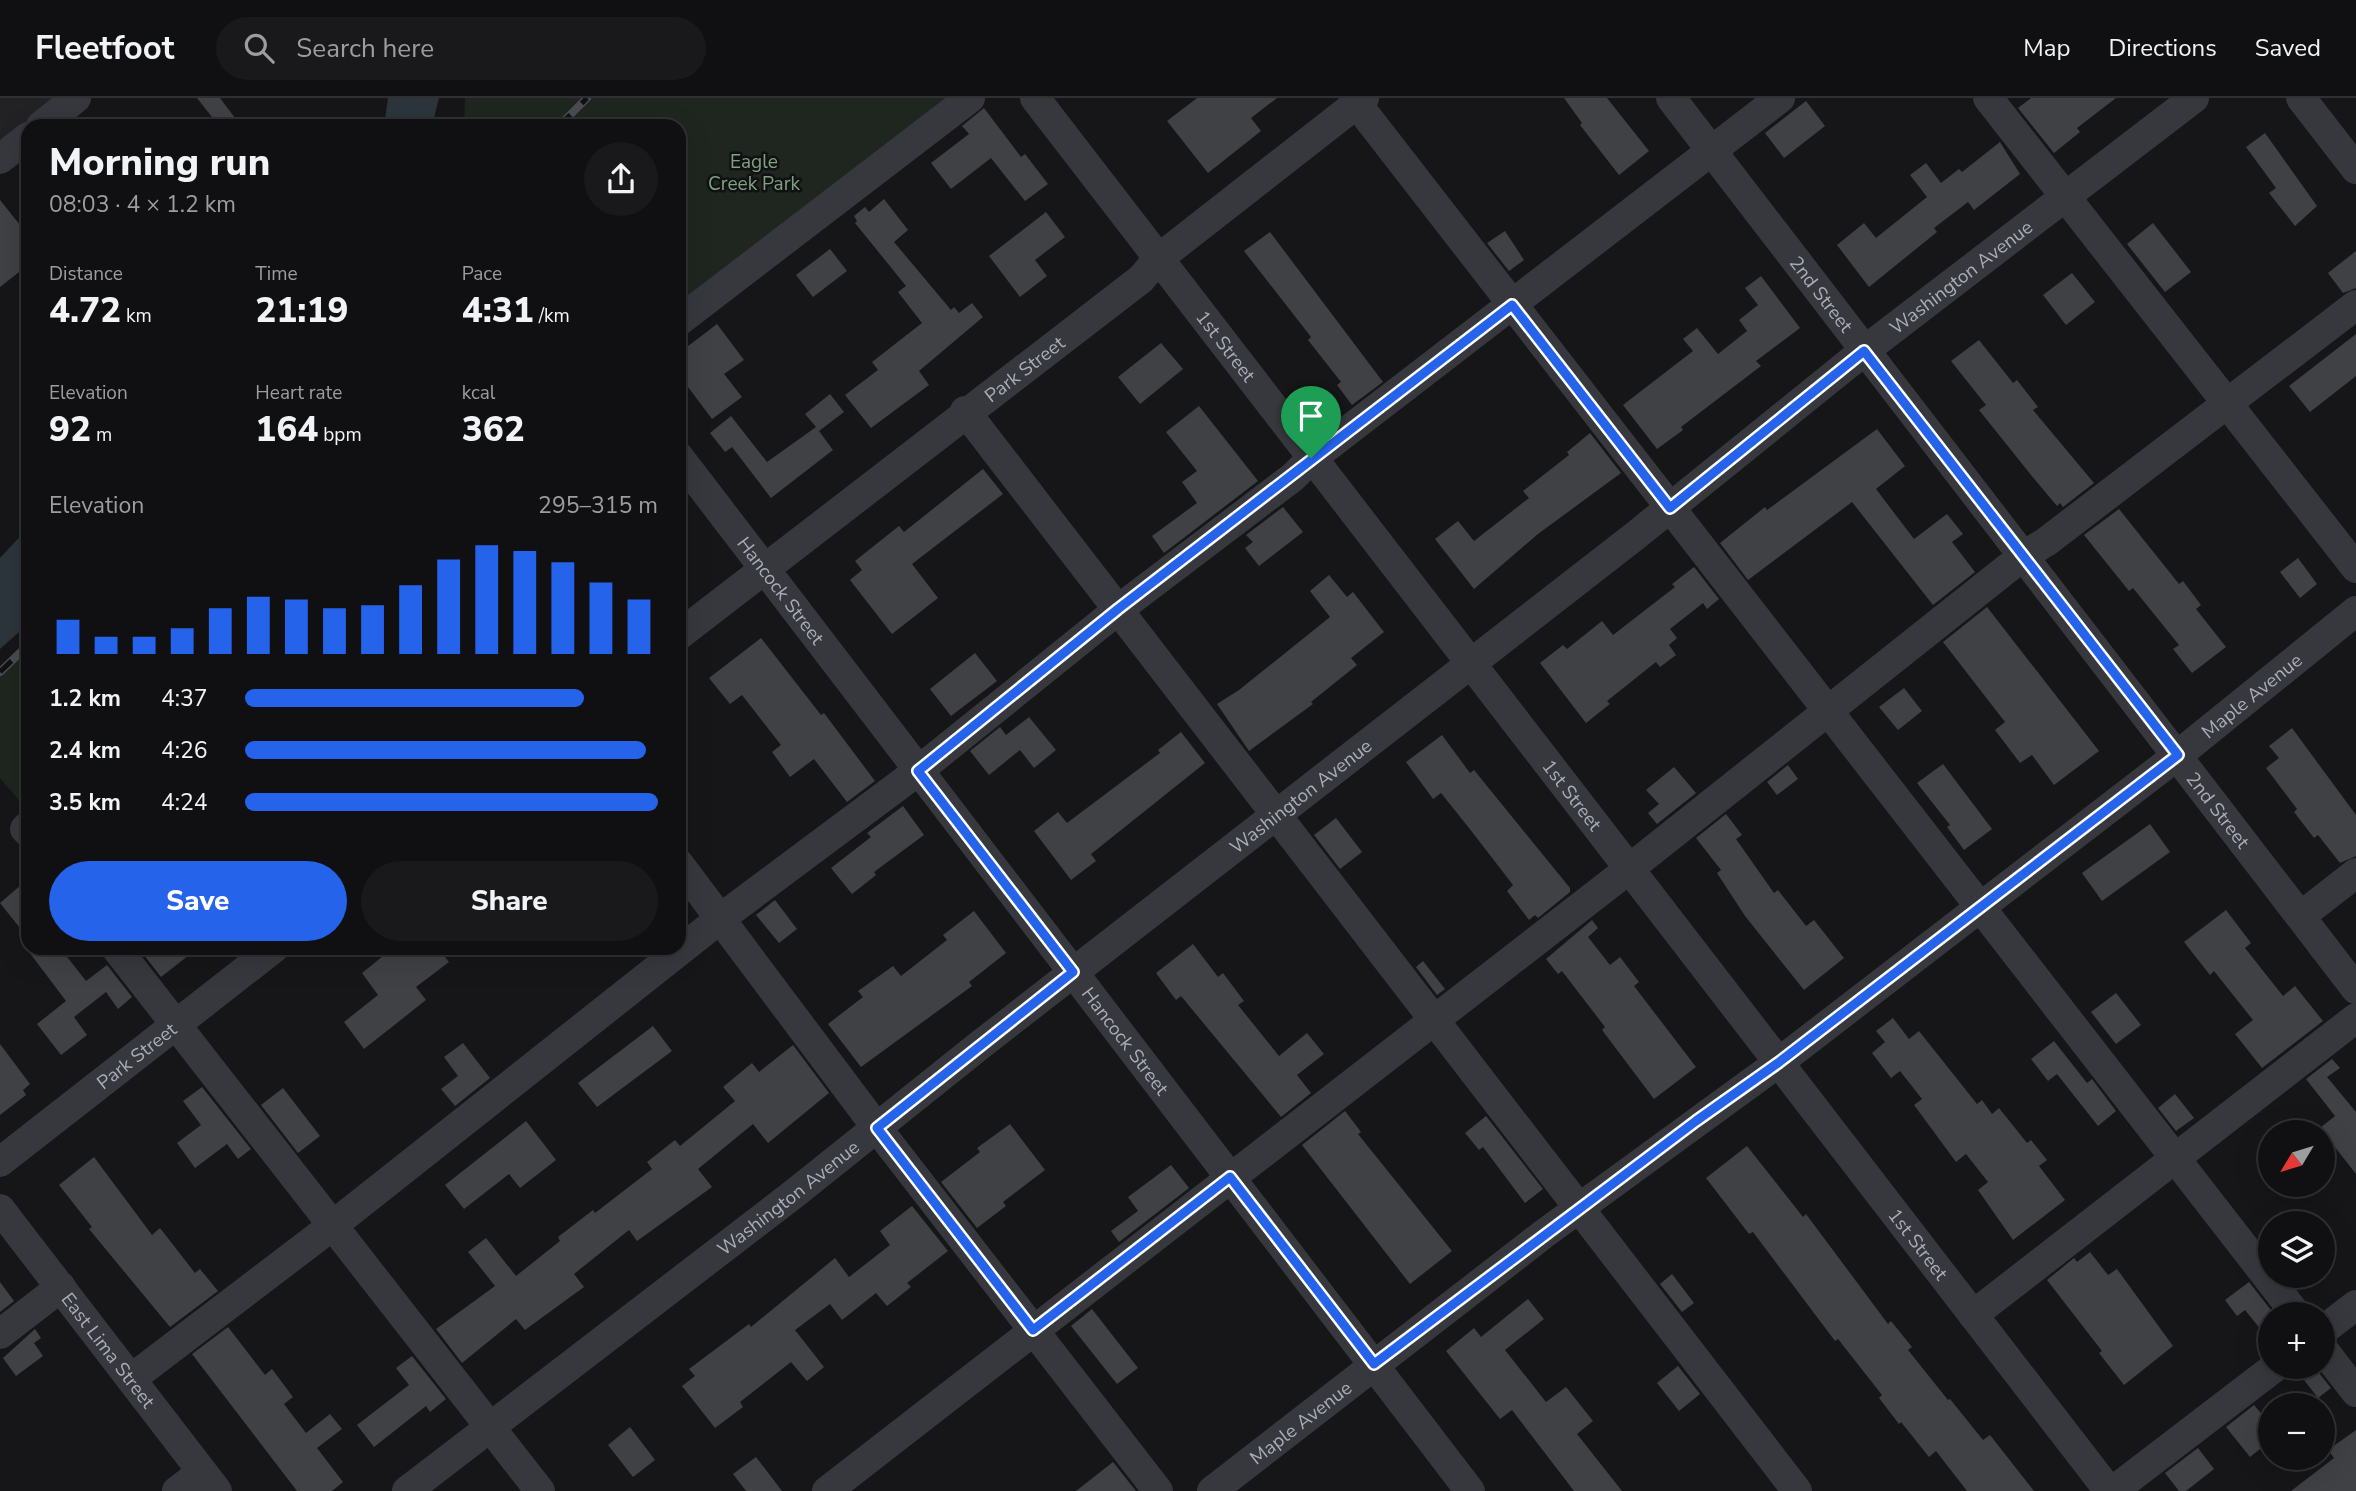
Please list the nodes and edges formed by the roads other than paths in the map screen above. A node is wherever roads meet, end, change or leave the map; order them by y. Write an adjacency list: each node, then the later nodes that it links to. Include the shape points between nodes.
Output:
1 (76, 98): 10 (street)
2 (970, 98): 19 (street)
3 (1035, 98): 16 (street, 1st Street)
4 (1671, 98): 12 (street, 2nd Street)
5 (1780, 98): 12 (street)
6 (1988, 98): 15 (street)
7 (2194, 98): 15 (street, Washington Avenue)
8 (2301, 98): 14 (street)
9 (1361, 100): 16 (street, Park Street); 17 (street)
10 (50, 119)
11 (21, 142): 13 (street)
12 (1712, 152): 17 (street); 20 (street, 2nd Street)
13 (0, 159)
14 (2356, 169)
15 (2066, 197): 20 (street, Washington Avenue); 21 (street)
16 (1158, 259): 22 (street, Park Street, via 1140,279); 23 (street, 1st Street)
17 (1512, 305): 23 (street); 25 (street)
18 (2356, 305): 21 (street)
19 (686, 316)
20 (1864, 351): 25 (street, Washington Avenue); 26 (street, 2nd Street)
21 (2227, 403): 26 (street); 27 (street)
22 (965, 411): 28 (street, Park Street); 29 (street)
23 (1311, 458): 29 (street, via 1293,477); 32 (street, 1st Street)
24 (686, 467): 28 (street, Hancock Street)
25 (1670, 508): 32 (street, Washington Avenue); 33 (street)
26 (2023, 556): 33 (street); 34 (street, 2nd Street)
27 (2356, 568)
28 (762, 570): 31 (street, Park Street); 35 (street, Hancock Street)
29 (1118, 609): 35 (street); 36 (street)
30 (2356, 611): 34 (street, Maple Avenue)
31 (686, 630)
32 (1469, 664): 36 (street, Washington Avenue); 37 (street, 1st Street)
33 (1828, 712): 37 (street); 40 (street)
34 (2178, 755): 40 (street, Maple Avenue); 41 (street, 2nd Street)
35 (918, 771): 42 (street); 47 (street, Hancock Street)
36 (1277, 813): 47 (street, Washington Avenue); 50 (street)
37 (1629, 869): 50 (street); 52 (street, 1st Street)
38 (686, 873): 42 (street)
39 (2356, 873): 41 (street)
40 (1979, 907): 52 (street, Maple Avenue); 54 (street)
41 (2301, 916): 48 (street, 2nd Street)
42 (721, 918): 43 (street); 53 (street)
43 (686, 946)
44 (121, 955): 51 (street)
45 (265, 955): 51 (street, Park Street)
46 (674, 955): 59 (street)
47 (1073, 972): 53 (street, Washington Avenue); 56 (street, Hancock Street)
48 (2356, 989)
49 (2356, 1018): 54 (street)
50 (1435, 1021): 56 (street); 58 (street)
51 (174, 1025): 55 (street, Park Street); 59 (street)
52 (1778, 1063): 58 (street, Maple Avenue); 63 (street, 1st Street)
53 (877, 1128): 65 (street); 72 (street, Washington Avenue)
54 (2176, 1159): 61 (street); 63 (street)
55 (0, 1162)
56 (1230, 1177): 65 (street); 67 (street, Hancock Street)
57 (0, 1209): 60 (street, East Lima Street)
58 (1578, 1209): 67 (street, Maple Avenue); 81 (street)
59 (332, 1226): 69 (street); 72 (street)
60 (61, 1287): 66 (street); 69 (street, East Lima Street)
61 (2287, 1302)
62 (2356, 1305): 64 (street)
63 (1973, 1315): 82 (street, 1st Street)
64 (2335, 1321)
65 (1033, 1330): 77 (street); 78 (street)
66 (0, 1334)
67 (1374, 1364): 79 (street, Maple Avenue); 80 (street, Hancock Street)
68 (2335, 1365): 71 (street)
69 (131, 1379): 73 (street, East Lima Street)
70 (2259, 1379): 82 (street)
71 (2356, 1392)
72 (491, 1427): 75 (street, Washington Avenue); 76 (street)
73 (210, 1481): 74 (street)
74 (177, 1491)
75 (407, 1491)
76 (540, 1491)
77 (827, 1491)
78 (1158, 1491)
79 (1212, 1491)
80 (1470, 1491)
81 (1797, 1491)
82 (2111, 1491)

